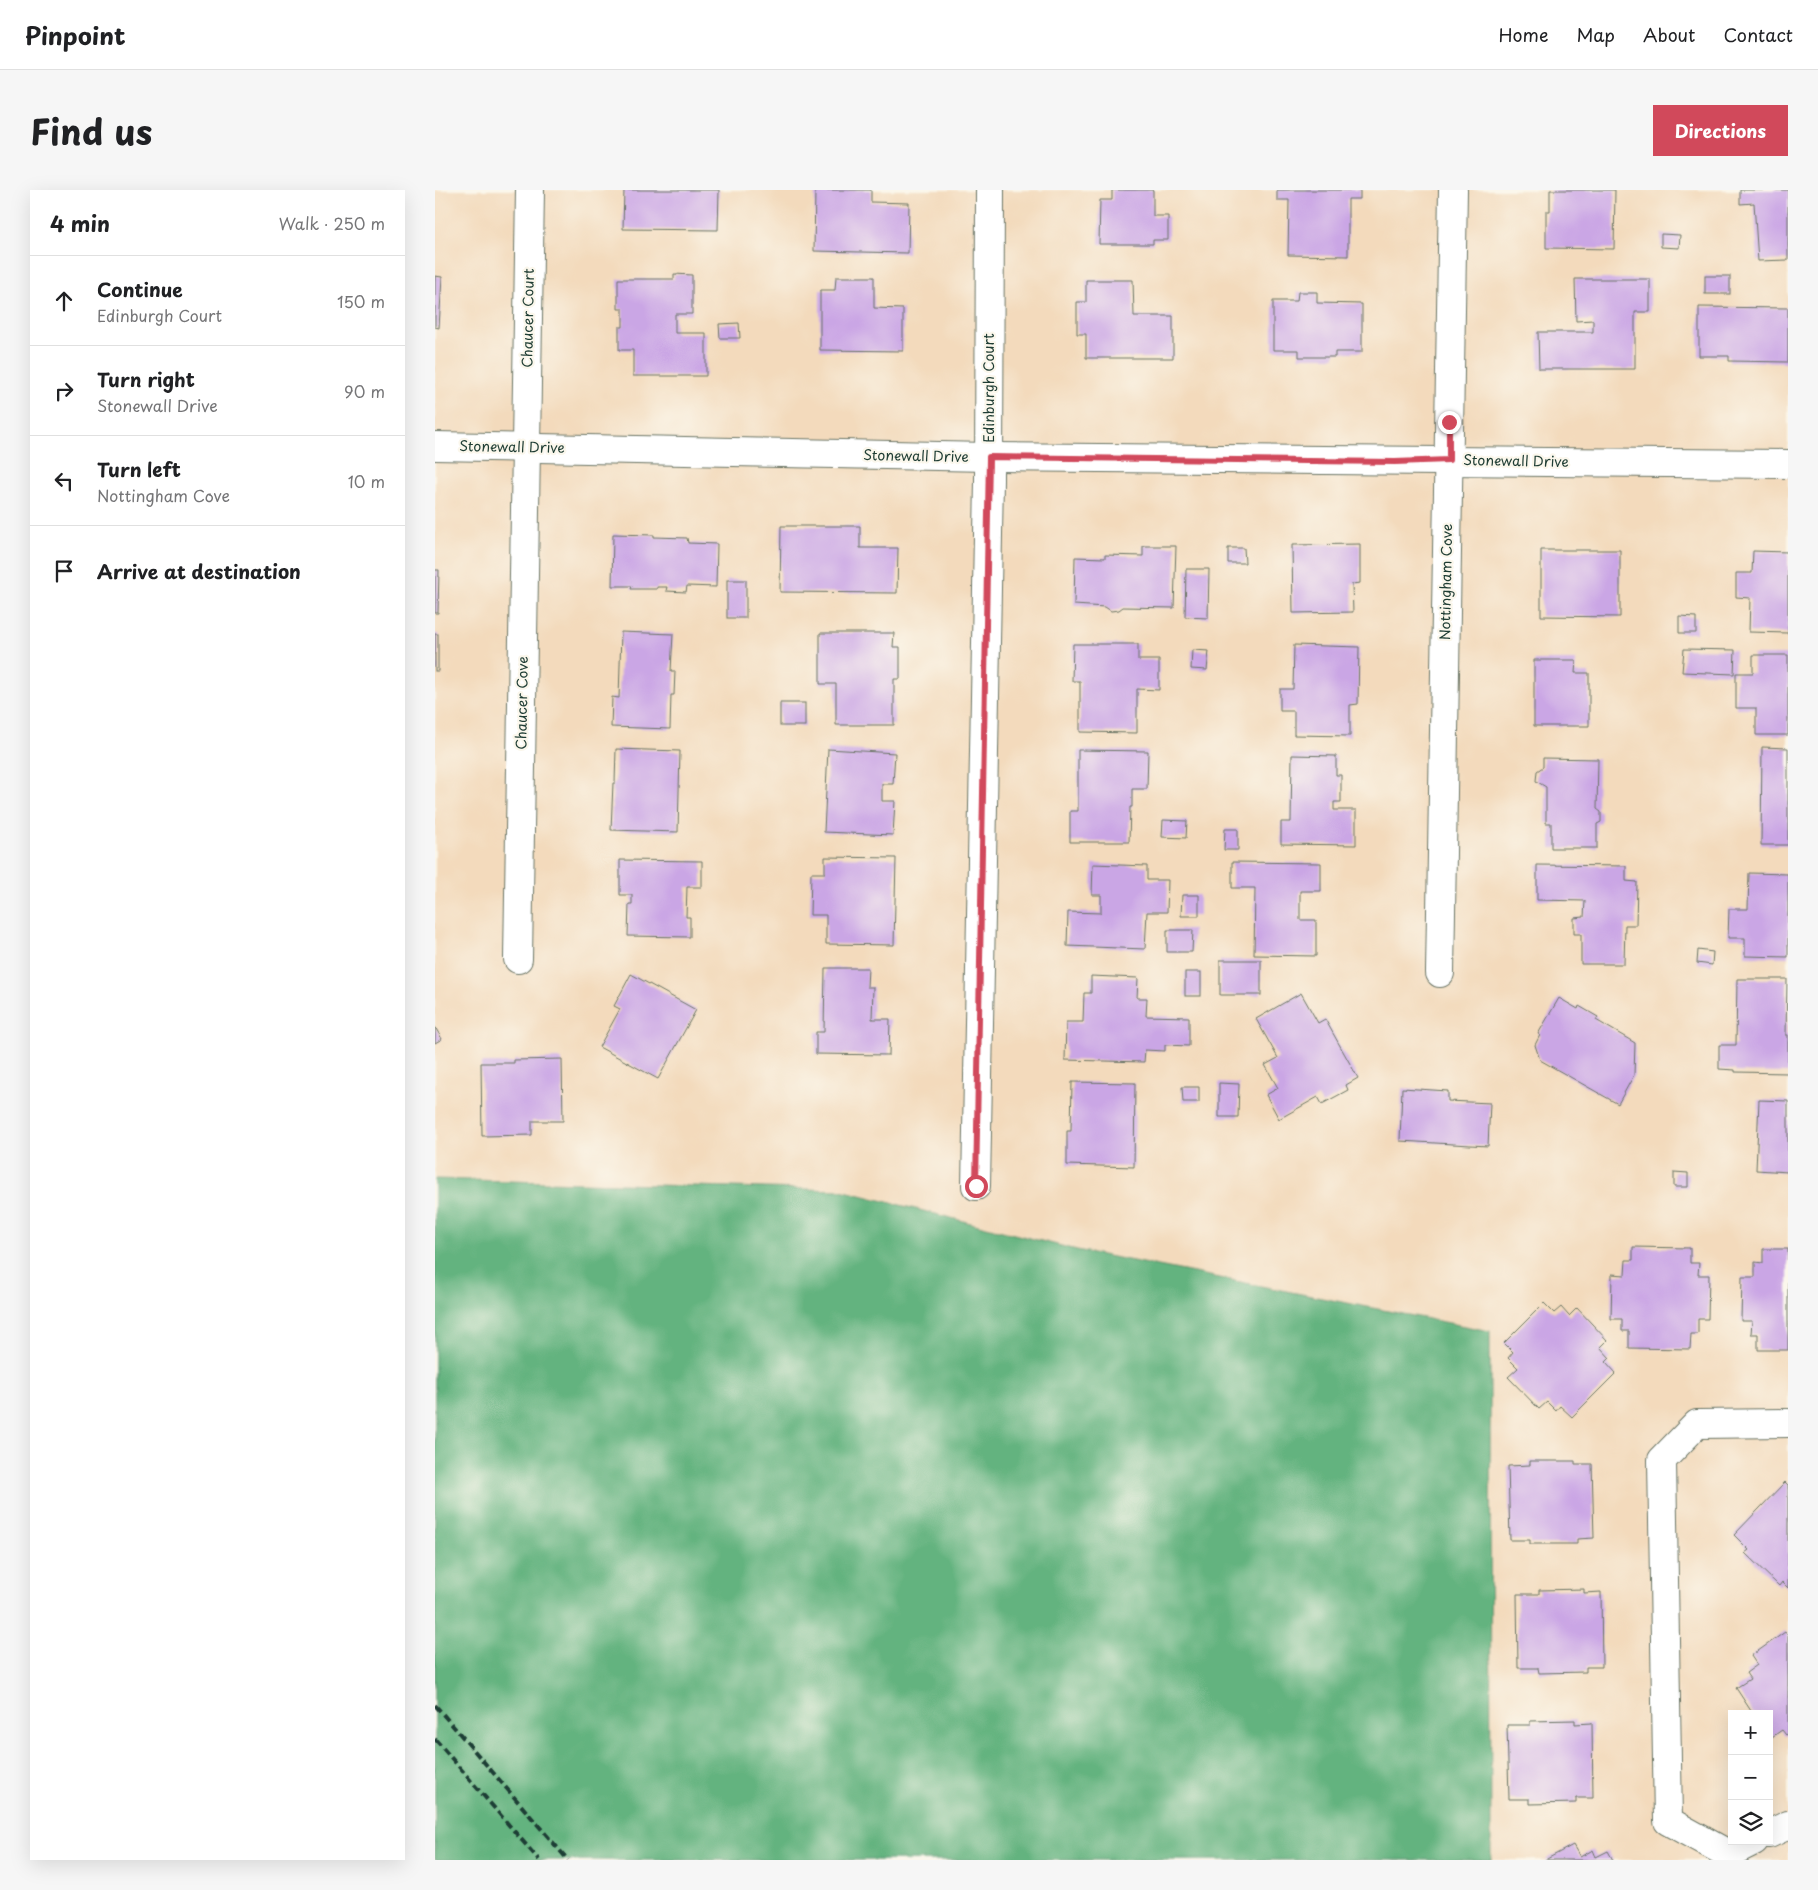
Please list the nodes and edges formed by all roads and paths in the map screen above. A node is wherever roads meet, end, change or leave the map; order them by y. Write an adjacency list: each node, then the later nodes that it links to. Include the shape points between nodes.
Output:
1 (530, 190): 5 (street, Chaucer Court)
2 (990, 190): 6 (street, Edinburgh Court)
3 (1453, 190): 7 (street, Nottingham Cove)
4 (435, 446): 5 (street, Stonewall Drive)
5 (527, 447): 6 (street, Stonewall Drive); 9 (street, Chaucer Cove)
6 (989, 457): 7 (street, Stonewall Drive); 11 (street, Edinburgh Court)
7 (1449, 460): 8 (street, Stonewall Drive); 10 (street, Nottingham Cove)
8 (1788, 464)
9 (518, 959)
10 (1440, 973)
11 (976, 1186)
12 (1788, 1423): 15 (street, via 1697,1424 1661,1460 1668,1822 1728,1854)
13 (1788, 1825): 14 (street)
14 (1773, 1832)
15 (1746, 1845)

